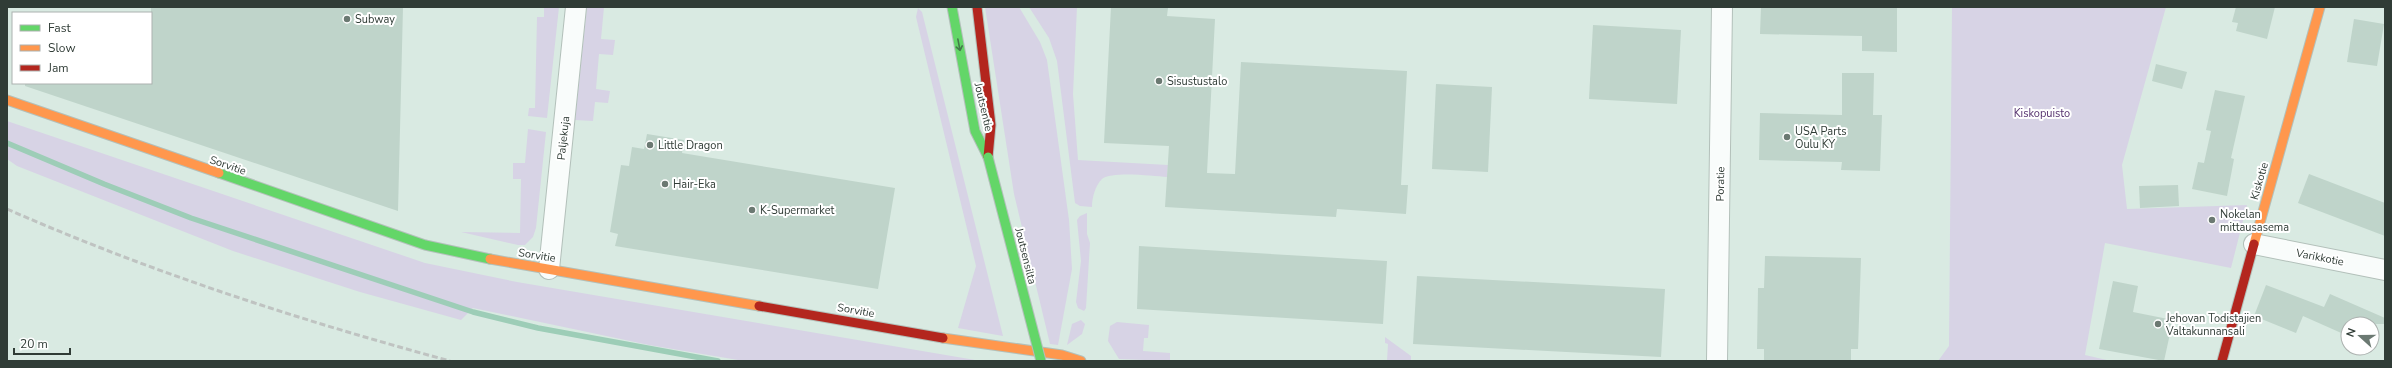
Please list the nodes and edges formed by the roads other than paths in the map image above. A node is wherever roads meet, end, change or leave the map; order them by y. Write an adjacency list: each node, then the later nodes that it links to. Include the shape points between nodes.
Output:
1 (576, 7): 9 (street, Paljekuja)
2 (952, 7): 7 (street, Joutsentie, one-way to 7, via 975,131)
3 (977, 7): 7 (street, Joutsentie, via 991,125)
4 (1722, 7): 13 (street, Poratie)
5 (2320, 7): 8 (street, Kiskotie)
6 (7, 100): 9 (street, Sorvitie, via 425,244 477,258)
7 (988, 157): 11 (street, Joutsensilta, bridge)
8 (2254, 244): 10 (street, Varikkotie); 14 (street, Kiskotie)
9 (549, 269): 12 (street, Sorvitie, via 951,339 1062,355)
10 (2385, 270)
11 (1041, 361)
12 (1081, 361)
13 (1717, 361)
14 (2222, 361)

